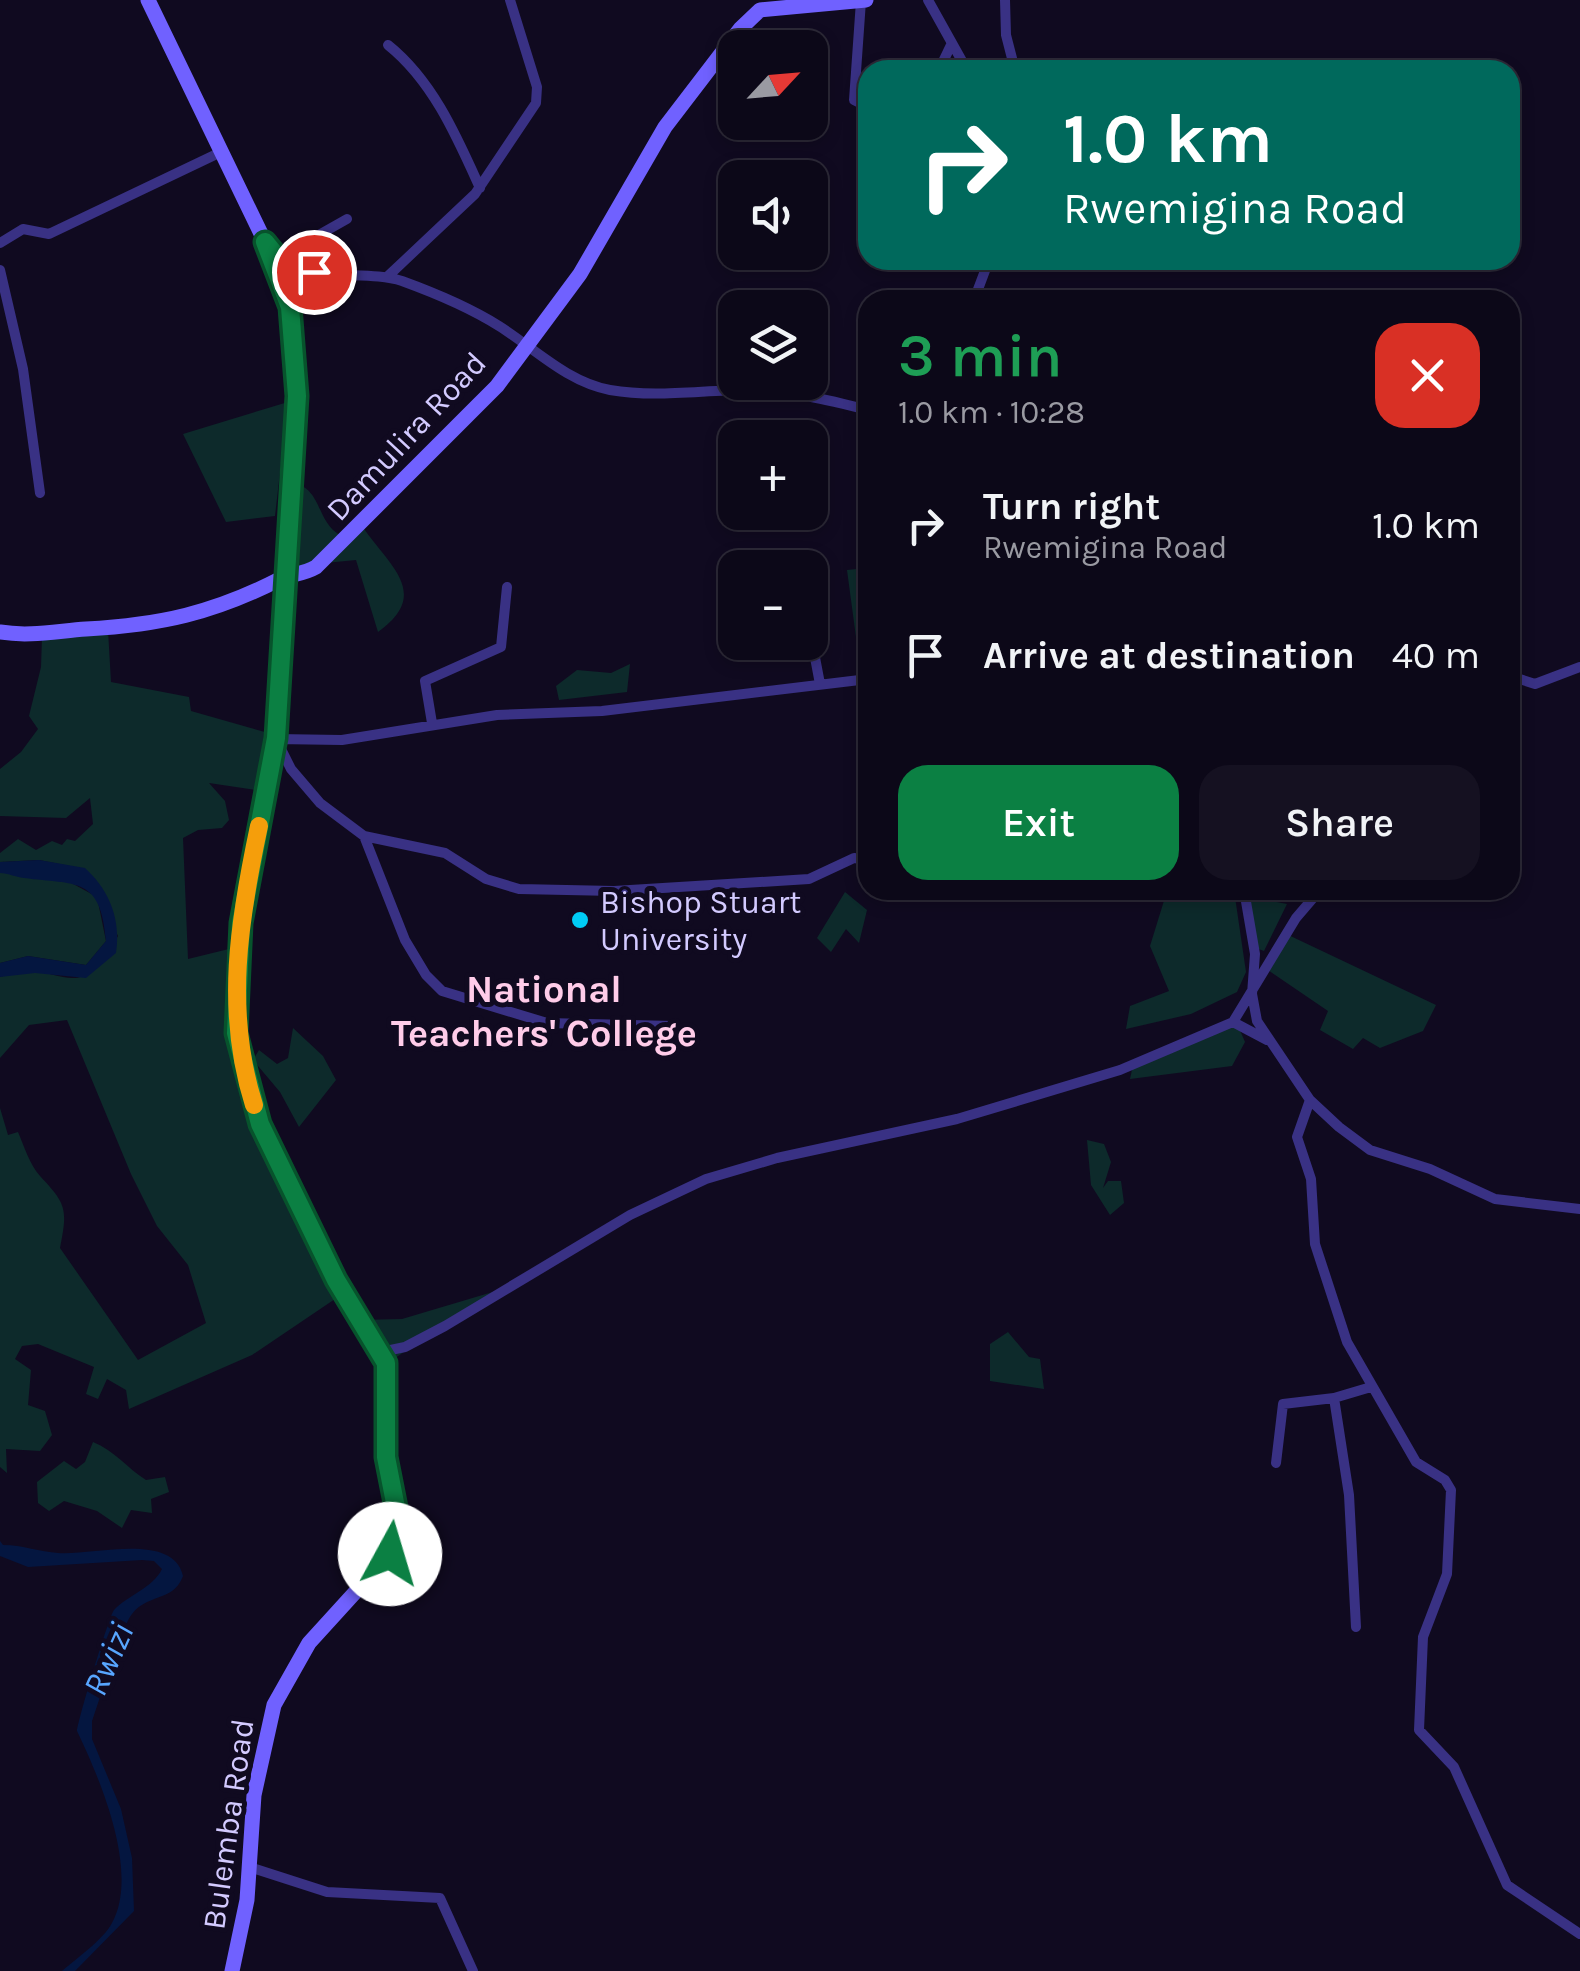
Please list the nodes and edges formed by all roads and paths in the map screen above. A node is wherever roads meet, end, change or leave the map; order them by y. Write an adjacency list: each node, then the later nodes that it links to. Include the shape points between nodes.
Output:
1 (148, 0): 15 (main road, Bulemba Road)
2 (510, 0): 16 (street, via 538,96)
3 (864, 0): 6 (main road, Damulira Road); 9 (street)
4 (928, 0): 7 (street)
5 (1005, 0): 13 (street)
6 (764, 5): 23 (main road, Damulira Road, via 665,127 588,263)
7 (951, 45): 11 (street); 12 (street)
8 (388, 46): 16 (street, via 414,68 437,102)
9 (858, 60)
10 (858, 60): 14 (street)
11 (944, 60)
12 (961, 60)
13 (1012, 60)
14 (858, 102)
15 (221, 152): 18 (main road, Bulemba Road); 19 (street, via 64,228 46,234 23,230)
16 (480, 188): 22 (street)
17 (347, 219): 20 (street)
18 (265, 242): 20 (street); 26 (main road, Bulemba Road, via 290,307 296,363)
19 (0, 243)
20 (278, 258): 22 (street, via 314,272)
21 (0, 270): 25 (street, via 23,369)
22 (387, 276): 23 (street, via 458,305)
23 (526, 344): 24 (street, via 568,374 608,390 750,390); 26 (main road, Damulira Road, via 497,386 335,552 300,576)
24 (858, 408)
25 (40, 492)
26 (286, 576): 28 (main road, Damulira Road, via 246,598 174,620); 35 (main road, Bulemba Road)
27 (507, 587): 34 (street, via 501,648 425,681)
28 (0, 632)
29 (815, 660): 33 (street)
30 (1580, 668): 31 (street, via 1535,684)
31 (1520, 679)
32 (858, 680): 33 (street)
33 (820, 684): 34 (street)
34 (432, 723): 35 (street, via 342,740)
35 (276, 738): 36 (street, via 320,803); 46 (main road, Bulemba Road, via 241,923 236,1033 260,1124 336,1280)
36 (364, 836): 37 (street, via 445,853 486,879 532,892 809,879); 42 (street, via 405,940 442,991 547,1024)
37 (858, 859)
38 (1246, 900): 40 (street, via 1255,954)
39 (1311, 900): 40 (street)
40 (1252, 994): 41 (street); 43 (street)
41 (1233, 1022): 43 (street); 46 (street, via 1120,1070 957,1119 706,1179 405,1347)
42 (673, 1026)
43 (1267, 1040): 44 (street)
44 (1310, 1100): 45 (street, via 1358,1143 1382,1155 1496,1198); 47 (street, via 1297,1137 1311,1179 1315,1244 1347,1342)
45 (1580, 1209)
46 (380, 1352): 51 (main road, Bulemba Road, via 388,1379 386,1457 400,1536 310,1643 274,1705 254,1795)
47 (1371, 1387): 48 (street); 52 (street, via 1416,1462 1451,1490 1447,1574 1423,1637 1419,1730 1454,1768 1507,1884)
48 (1334, 1398): 49 (street, via 1283,1404); 50 (street)
49 (1276, 1462)
50 (1356, 1626)
51 (249, 1867): 53 (main road, Bulemba Road); 54 (street, via 327,1892 440,1898)
52 (1580, 1934)
53 (232, 1971)
54 (473, 1971)

